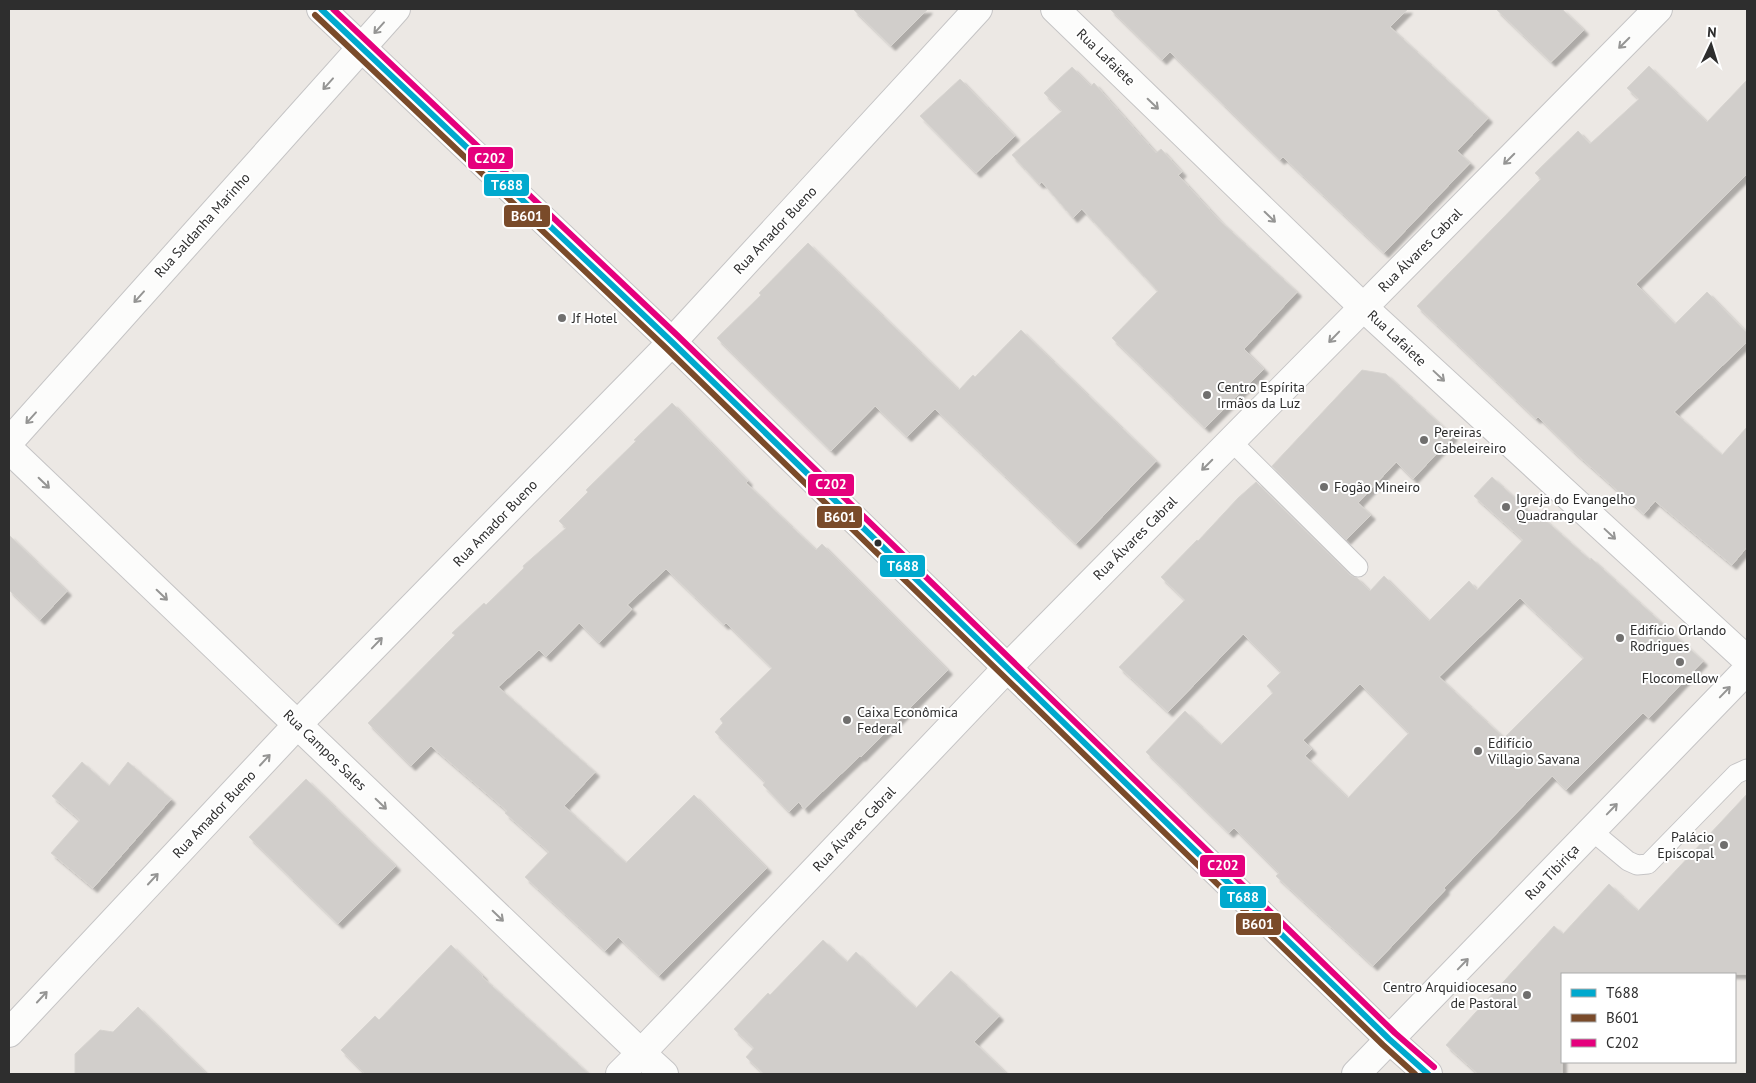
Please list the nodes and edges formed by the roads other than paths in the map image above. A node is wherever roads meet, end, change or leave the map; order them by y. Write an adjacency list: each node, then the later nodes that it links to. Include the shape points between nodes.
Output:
1 (321, 9): 6 (street)
2 (396, 9): 6 (street, Rua Saldanha Marinho, one-way to 6)
3 (978, 9): 8 (street, Rua Amador Bueno)
4 (1056, 9): 7 (street, Rua Lafaiete, one-way to 7)
5 (1658, 9): 7 (street, Rua Álvares Cabral, one-way to 7)
6 (361, 48): 8 (street); 10 (street, Rua Saldanha Marinho, one-way to 10)
7 (1363, 307): 9 (street, Rua Álvares Cabral, one-way to 9); 13 (street, Rua Lafaiete, one-way to 13)
8 (672, 342): 14 (street); 16 (street, Rua Amador Bueno, one-way to 8)
9 (1231, 441): 12 (lane); 14 (street, Rua Álvares Cabral, one-way to 14)
10 (9, 442)
11 (9, 449): 16 (street, Rua Campos Sales, one-way to 16)
12 (1358, 567)
13 (1747, 660)
14 (1008, 668): 20 (street); 21 (street, Rua Álvares Cabral)
15 (1747, 670): 18 (street, Rua Tibiriça, one-way to 15)
16 (298, 724): 19 (street, Rua Amador Bueno, one-way to 16); 21 (street, Rua Campos Sales, one-way to 21)
17 (1747, 769): 18 (lane, via 1736,774 1648,864 1637,865 1628,861)
18 (1592, 831): 20 (street, Rua Tibiriça, one-way to 18)
19 (9, 1033)
20 (1389, 1040): 24 (street, Rua Tibiriça); 25 (street)
21 (641, 1053): 22 (street, Rua Álvares Cabral); 23 (street, Rua Campos Sales)
22 (620, 1074)
23 (664, 1074)
24 (1356, 1074)
25 (1428, 1074)

